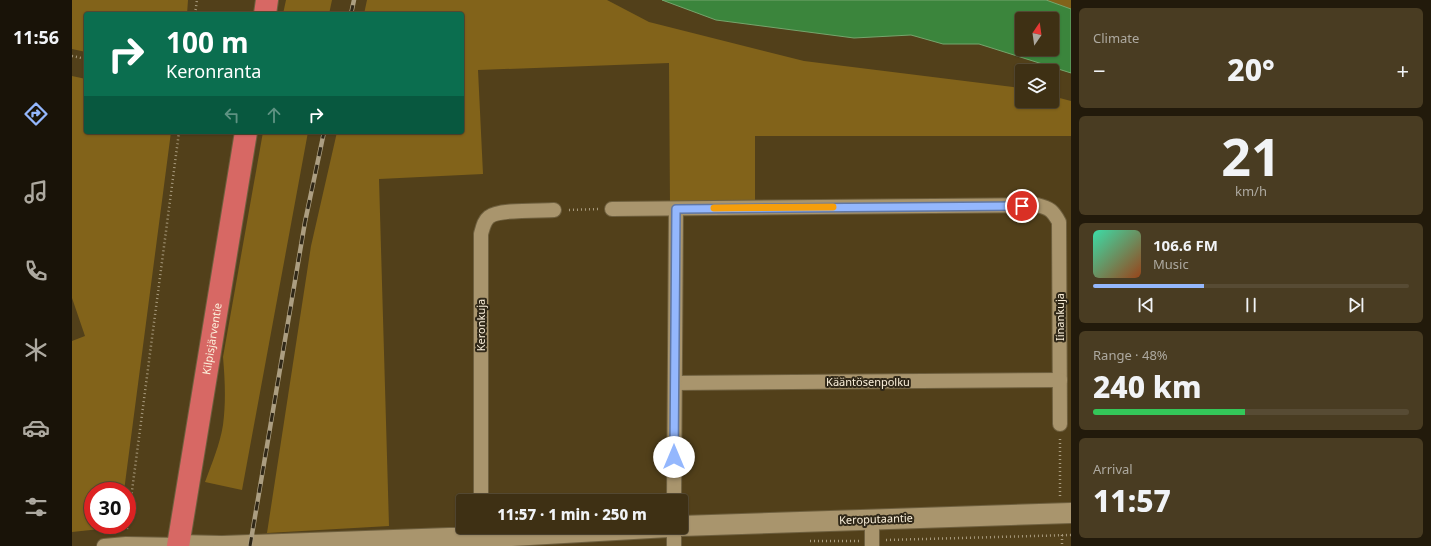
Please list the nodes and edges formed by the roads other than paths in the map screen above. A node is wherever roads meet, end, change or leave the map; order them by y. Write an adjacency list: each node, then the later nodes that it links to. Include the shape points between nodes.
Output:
1 (267, 0): 2 (highway)
2 (265, 12)
3 (246, 134): 20 (highway, Kilpisjärventie)
4 (612, 209): 5 (street)
5 (676, 209): 7 (street, Iinankuja, via 1038,205 1046,207 1054,212 1060,222); 8 (street)
6 (554, 210): 10 (street, Keronkuja, via 498,212 489,216 481,234)
7 (1060, 380): 8 (street, Kääntösenpolku); 9 (street, Iinankuja)
8 (675, 383): 11 (street)
9 (1060, 424)
10 (481, 494)
11 (674, 494)
12 (1066, 513): 13 (street, Keroputaantie)
13 (872, 519): 14 (street, Keroputaantie); 18 (street)
14 (688, 526)
15 (534, 534): 17 (street)
16 (674, 534): 22 (street)
17 (477, 537): 21 (street)
18 (872, 543)
19 (104, 546): 20 (street)
20 (178, 546): 21 (street)
21 (222, 546)
22 (674, 546)

